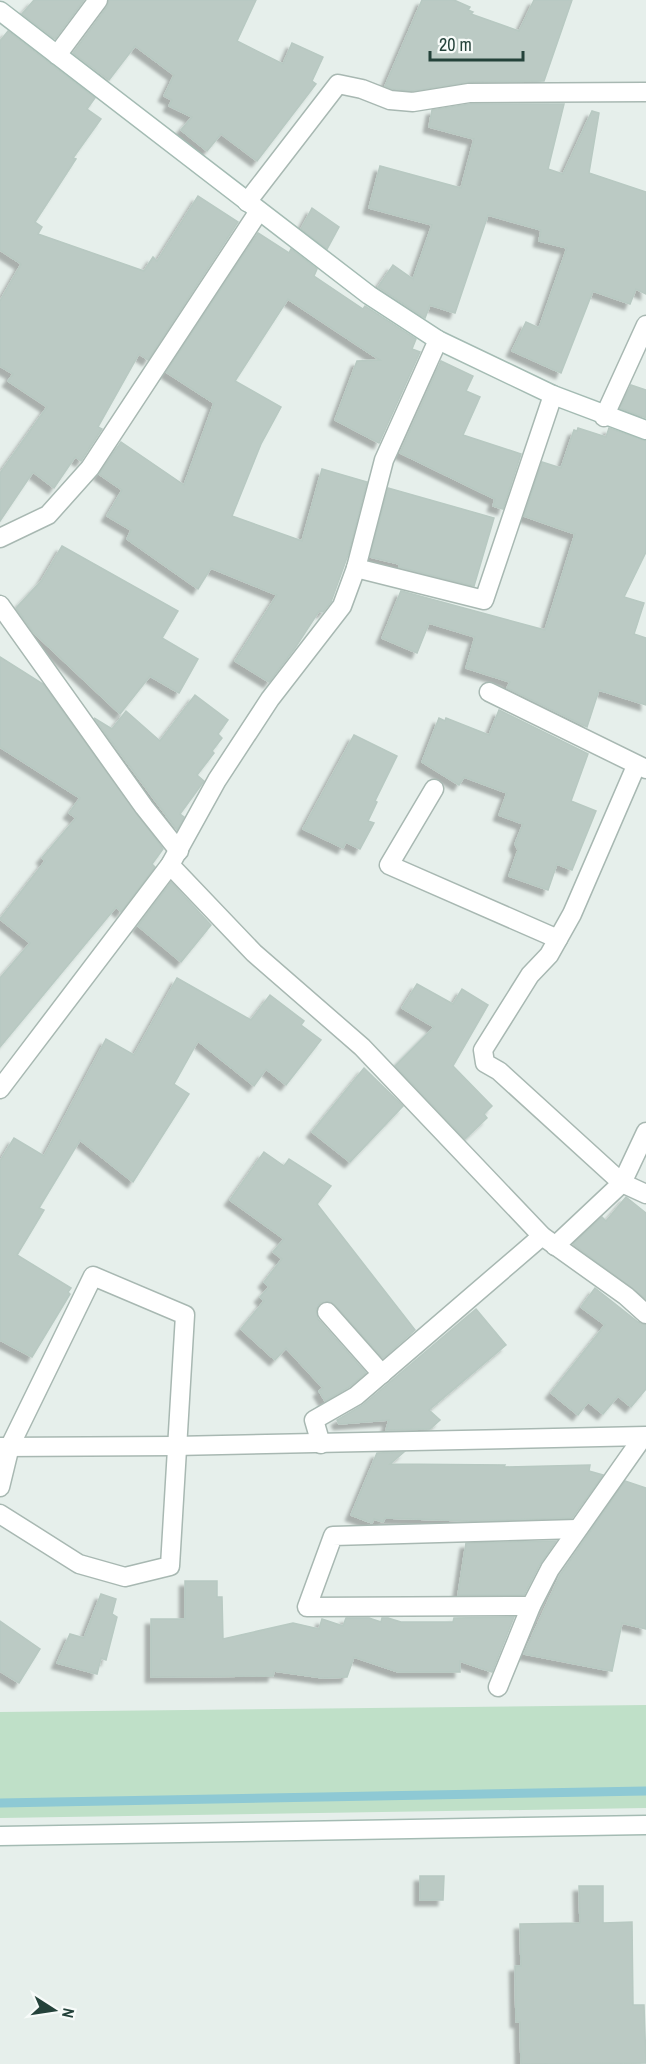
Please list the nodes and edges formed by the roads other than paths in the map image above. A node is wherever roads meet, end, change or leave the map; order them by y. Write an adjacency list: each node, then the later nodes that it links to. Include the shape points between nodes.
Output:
1 (98, 0): 3 (street)
2 (0, 11): 3 (street)
3 (57, 55): 5 (street)
4 (646, 92): 5 (street, via 470,93 413,102 390,100 338,84)
5 (253, 206): 7 (street, via 369,295); 11 (street, via 90,468 48,515)
6 (646, 325): 9 (street)
7 (438, 340): 8 (street); 12 (street, via 384,460)
8 (553, 396): 9 (street); 12 (street, via 484,600)
9 (604, 417): 10 (street)
10 (646, 430)
11 (0, 538)
12 (356, 568): 17 (street, via 342,606 270,699 217,780)
13 (0, 604): 17 (street, via 144,807)
14 (489, 692): 15 (street)
15 (641, 768): 18 (street)
16 (434, 789): 18 (street, via 389,865)
17 (175, 858): 19 (street); 23 (street, via 254,953 362,1047)
18 (558, 939): 21 (street, via 530,975 483,1050 485,1063 499,1071)
19 (0, 1089)
20 (646, 1131): 21 (street)
21 (622, 1183): 22 (street); 23 (street)
22 (646, 1194)
23 (548, 1241): 25 (street); 26 (street)
24 (327, 1312): 26 (street)
25 (646, 1314)
26 (382, 1374): 28 (street, via 356,1396 314,1420)
27 (644, 1436): 28 (street); 33 (street)
28 (321, 1444): 30 (street)
29 (5, 1446): 30 (street); 30 (street, via 93,1276 184,1315); 31 (street)
30 (175, 1446): 32 (street, via 170,1566 125,1576 79,1564)
31 (0, 1486)
32 (0, 1514)
33 (577, 1529): 34 (street); 34 (street, via 333,1536 307,1607)
34 (531, 1606): 35 (street)
35 (498, 1687)
36 (646, 1825): 37 (street)
37 (0, 1836)

